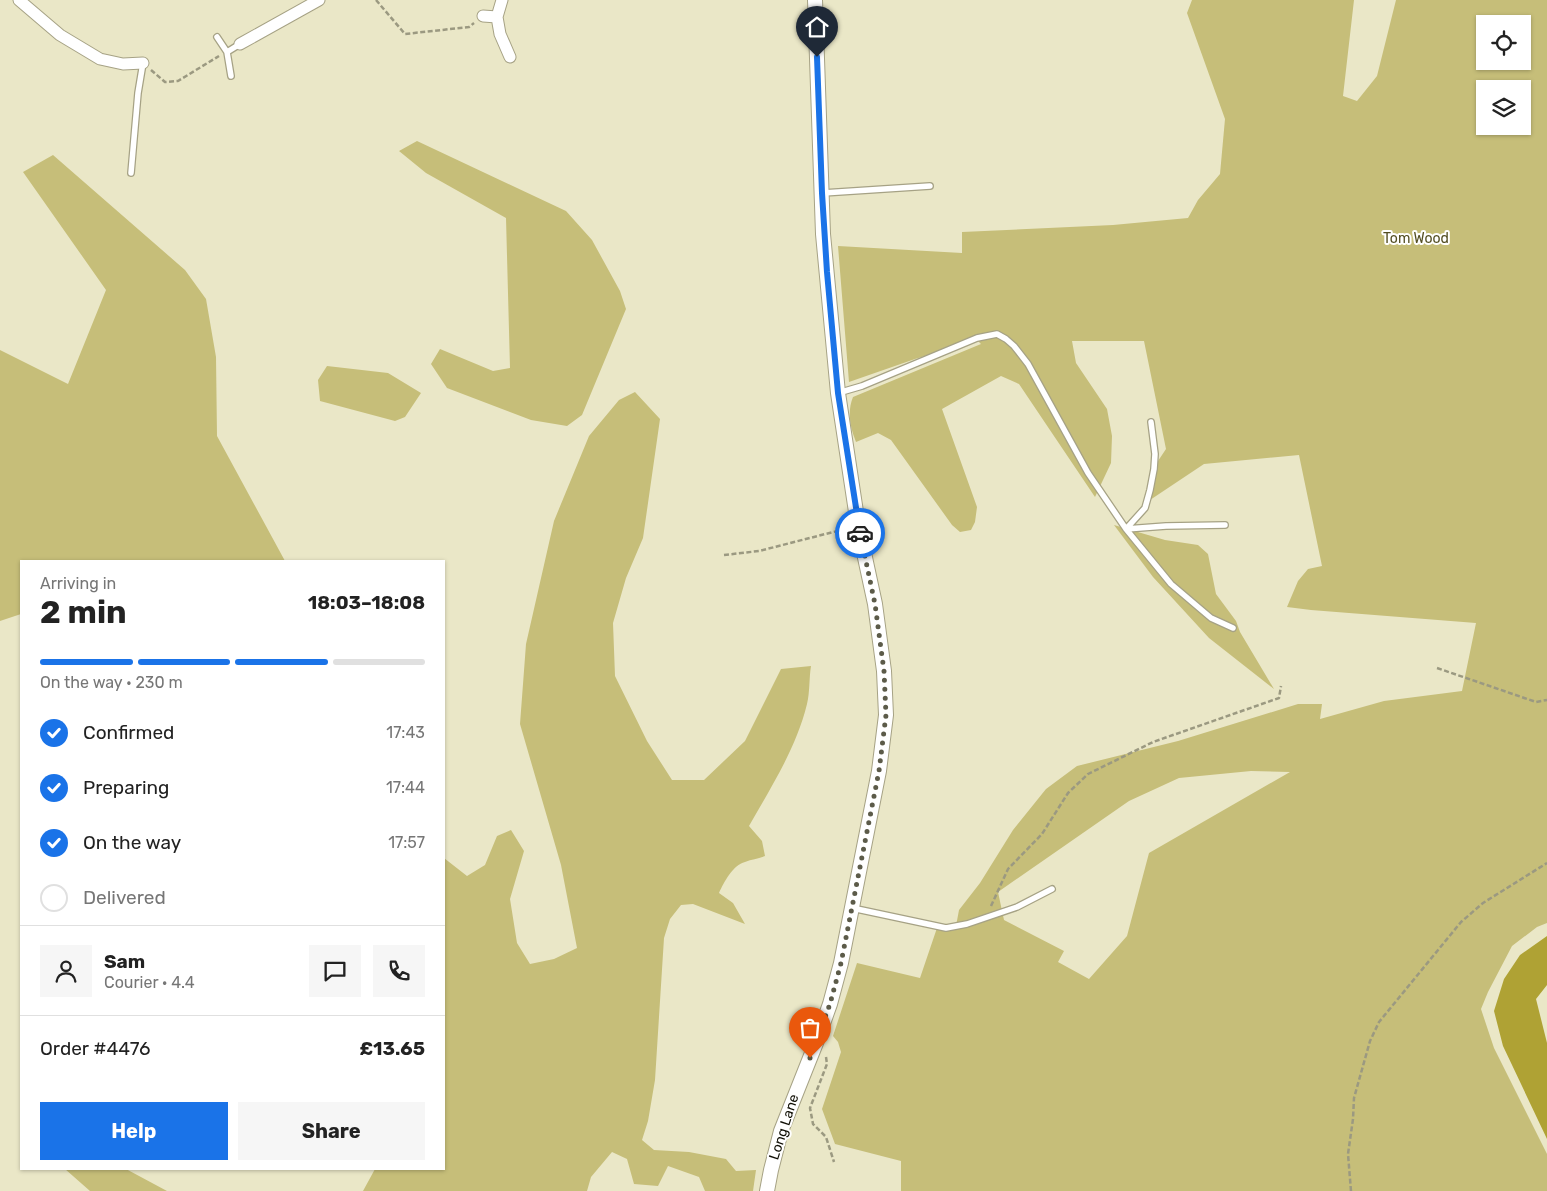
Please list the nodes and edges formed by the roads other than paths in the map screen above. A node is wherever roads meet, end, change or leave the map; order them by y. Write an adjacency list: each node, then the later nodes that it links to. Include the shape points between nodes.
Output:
1 (19, 0): 11 (street, via 60,35 100,59 123,64)
2 (319, 0): 8 (street)
3 (502, 0): 6 (street)
4 (815, 0): 15 (street, Long Lane)
5 (483, 16): 6 (street)
6 (496, 16): 10 (street)
7 (217, 37): 9 (lane)
8 (240, 44): 9 (lane)
9 (227, 52): 12 (lane)
10 (510, 56)
11 (143, 63): 13 (lane)
12 (231, 76)
13 (131, 173)
14 (930, 186): 15 (lane)
15 (822, 193): 16 (street, Long Lane)
16 (838, 393): 19 (lane, via 977,338 997,334 1014,346 1028,364 1088,472); 22 (street, Long Lane, via 858,525 875,604 886,715 879,771)
17 (1151, 422): 19 (lane, via 1155,454 1150,490 1145,508)
18 (1225, 525): 19 (lane)
19 (1126, 529): 20 (lane, via 1171,584 1211,618)
20 (1233, 628)
21 (1052, 889): 22 (lane, via 1016,907 946,928)
22 (852, 908): 23 (street, Long Lane, via 830,1004 781,1131)
23 (768, 1191)

